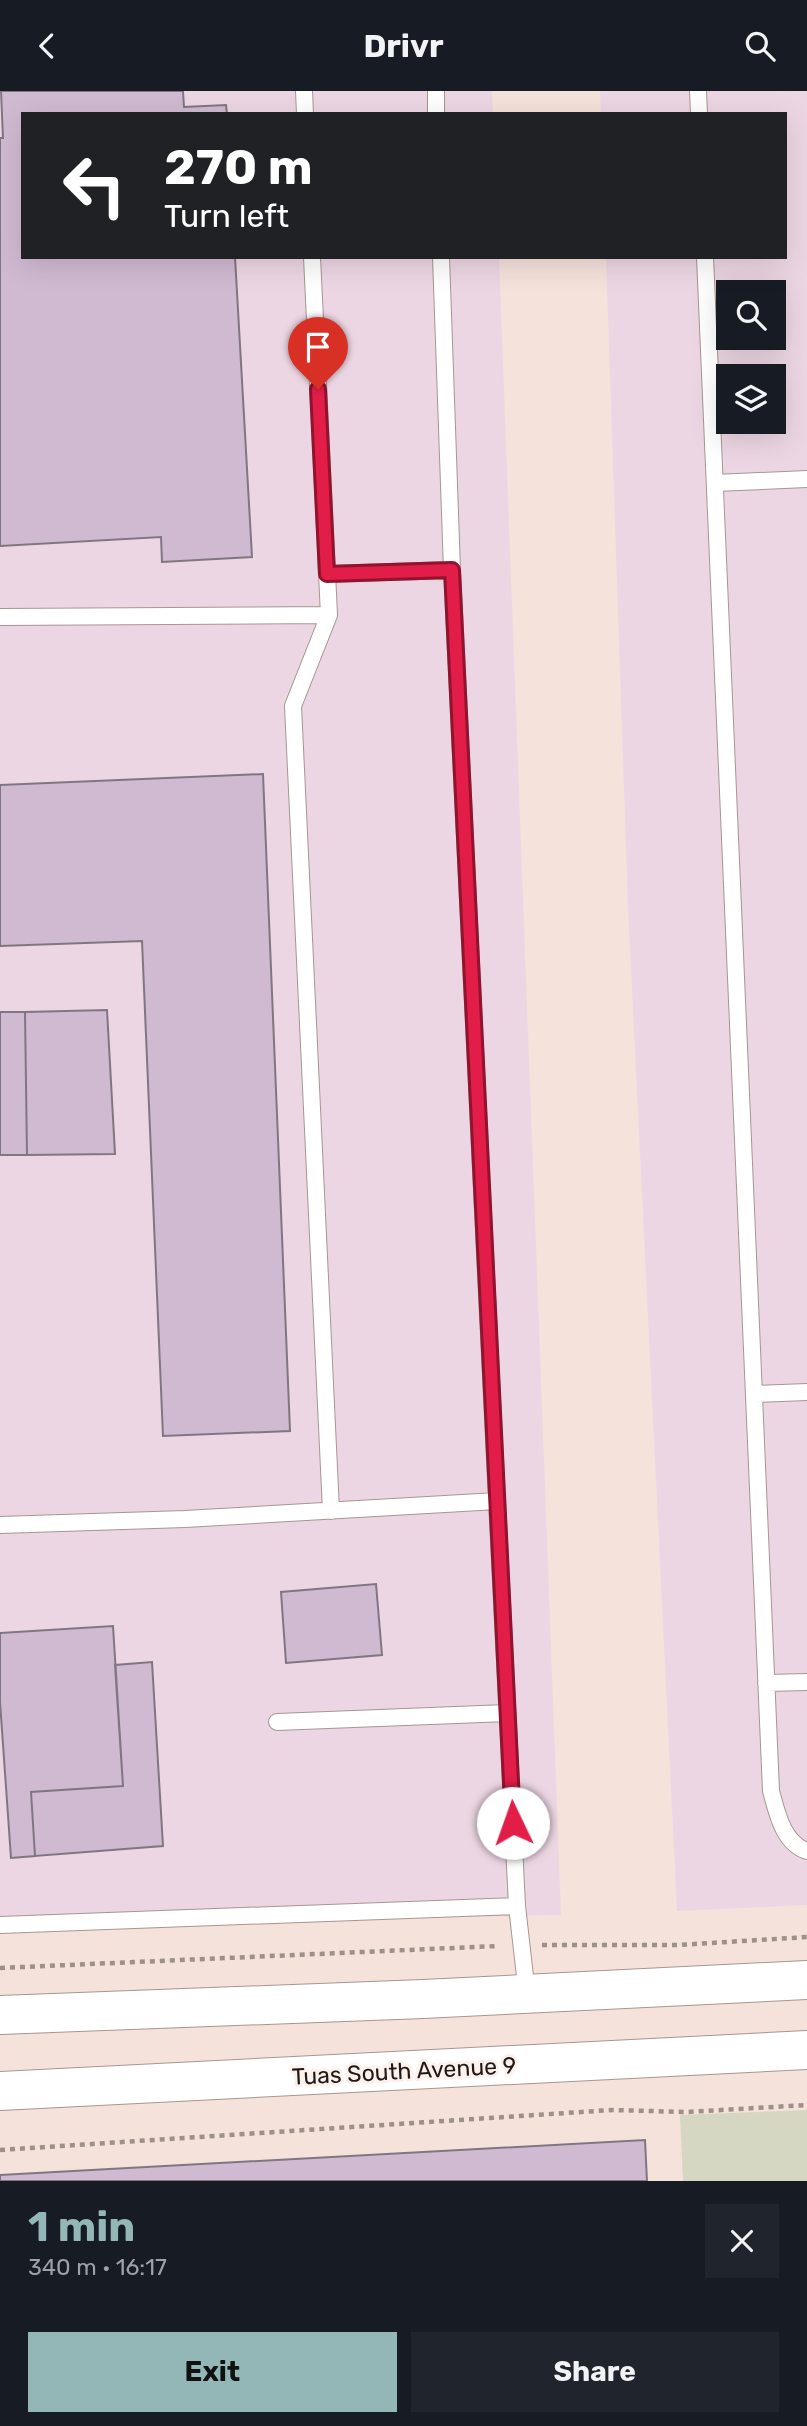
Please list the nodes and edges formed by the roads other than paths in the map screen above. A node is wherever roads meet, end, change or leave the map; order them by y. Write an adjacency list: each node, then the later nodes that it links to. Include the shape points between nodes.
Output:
1 (304, 91): 4 (lane)
2 (436, 91): 5 (lane)
3 (698, 91): 6 (lane)
4 (305, 112)
5 (436, 112)
6 (699, 112)
7 (312, 259): 13 (lane)
8 (441, 259): 12 (lane)
9 (705, 259): 11 (lane)
10 (807, 479): 11 (lane)
11 (715, 483): 17 (lane)
12 (452, 570): 13 (lane); 18 (lane)
13 (327, 574): 14 (lane)
14 (329, 615): 15 (lane); 19 (lane, via 293,706)
15 (0, 617)
16 (807, 1392): 17 (lane)
17 (754, 1394): 22 (lane)
18 (497, 1501): 19 (lane); 23 (lane)
19 (331, 1510): 20 (lane)
20 (0, 1525)
21 (807, 1682): 22 (lane)
22 (766, 1683): 25 (lane, via 771,1791 784,1832)
23 (507, 1713): 24 (lane); 26 (lane)
24 (277, 1722)
25 (807, 1851)
26 (517, 1906): 27 (lane); 29 (lane)
27 (0, 1924)
28 (807, 1980): 29 (street)
29 (527, 1994): 30 (street)
30 (0, 2015)
31 (807, 2050): 32 (street, Tuas South Avenue 9)
32 (0, 2091)

